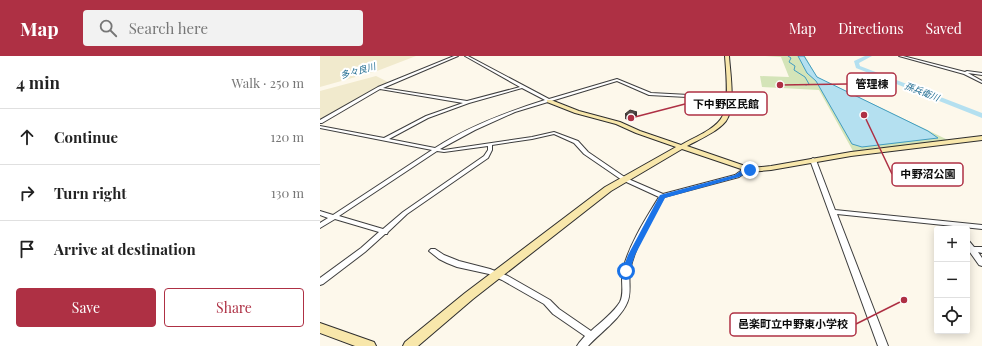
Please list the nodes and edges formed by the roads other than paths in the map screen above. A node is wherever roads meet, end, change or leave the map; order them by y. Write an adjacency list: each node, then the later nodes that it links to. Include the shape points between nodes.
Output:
1 (456, 56): 9 (street)
2 (466, 56): 8 (street)
3 (727, 56): 12 (street)
4 (900, 56): 5 (street)
5 (957, 71): 6 (street); 7 (street)
6 (982, 74)
7 (982, 82)
8 (522, 87): 10 (street); 11 (street)
9 (379, 88): 11 (street); 13 (street)
10 (549, 101): 12 (street, via 617,80 650,94 688,96); 18 (street); 19 (street, via 487,122)
11 (468, 102): 16 (street, via 427,117)
12 (727, 111): 18 (street, via 726,116 713,129)
13 (320, 122)
14 (320, 127): 16 (street)
15 (982, 138): 20 (street)
16 (385, 139): 19 (street)
17 (490, 144): 19 (street); 22 (street, via 554,133 576,142 586,153); 31 (street, via 486,157 405,213)
18 (682, 147): 21 (street); 22 (street)
19 (437, 150): 26 (street)
20 (813, 160): 21 (street, via 771,168); 24 (street)
21 (747, 169): 23 (street, via 737,176)
22 (624, 179): 23 (street); 37 (street)
23 (662, 196): 40 (street, via 626,271 624,302 620,309)
24 (833, 212): 28 (street); 44 (street)
25 (320, 213): 26 (street)
26 (334, 217): 27 (street); 31 (street)
27 (320, 226)
28 (955, 226)
29 (970, 227): 30 (street)
30 (982, 227)
31 (385, 232): 38 (street)
32 (970, 247): 33 (street)
33 (972, 249): 34 (street); 36 (street)
34 (982, 250)
35 (433, 251): 37 (street, via 454,264)
36 (982, 263)
37 (498, 275): 40 (street, via 548,302 551,308); 42 (street)
38 (320, 282)
39 (320, 328): 41 (street)
40 (590, 335): 43 (street)
41 (370, 346)
42 (409, 346)
43 (582, 346)
44 (882, 346)

